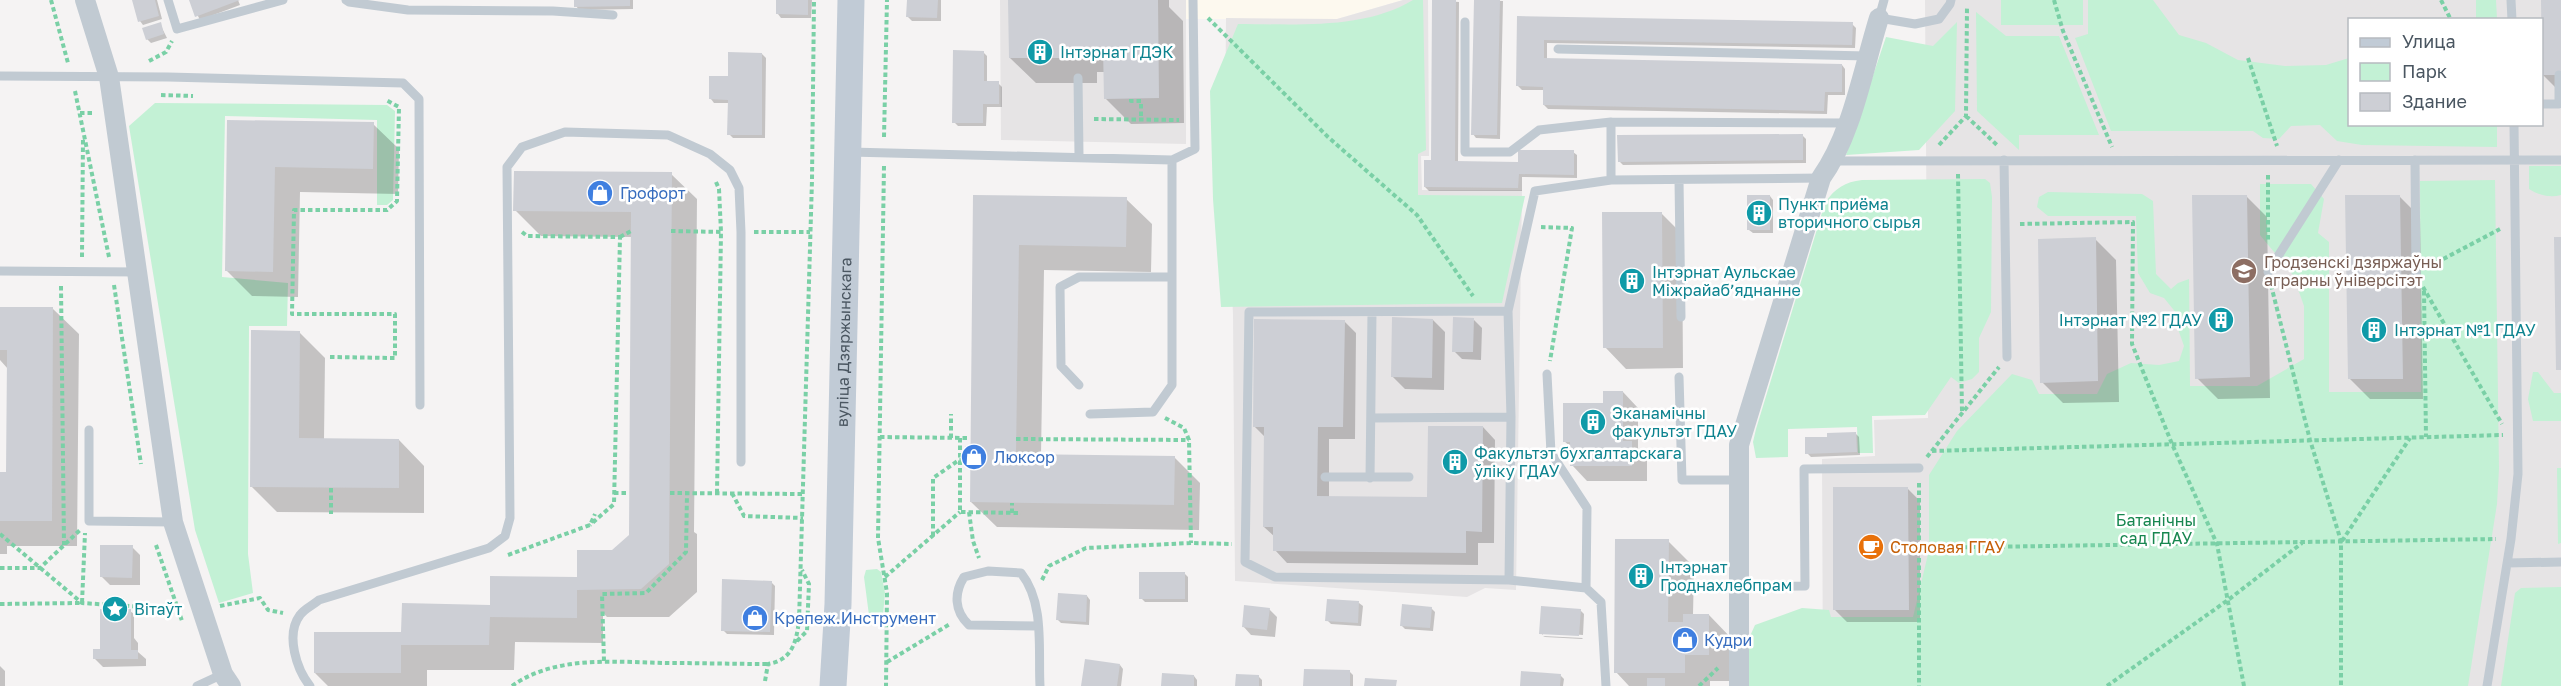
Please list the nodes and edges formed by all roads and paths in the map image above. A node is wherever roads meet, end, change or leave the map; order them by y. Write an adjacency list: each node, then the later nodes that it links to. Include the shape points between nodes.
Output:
1 (51, 0): 29 (path)
2 (85, 0): 30 (street)
3 (168, 0): 23 (lane)
4 (283, 0): 15 (lane)
5 (346, 0): 18 (lane, via 408,10)
6 (553, 0): 18 (lane)
7 (814, 0): 124 (path)
8 (851, 0): 47 (main road, вуліца Дзяржынскага)
9 (887, 0): 48 (path)
10 (1951, 0): 17 (lane, via 1945,13 1929,23 1915,24)
11 (2054, 0): 53 (path, via 2062,31)
12 (2440, 0): 20 (path)
13 (2511, 0): 21 (lane)
14 (1193, 2): 42 (lane); 80 (path, via 1328,136 1418,215)
15 (257, 4): 23 (lane)
16 (1966, 6): 52 (path, via 1966,116)
17 (1882, 9): 25 (street)
18 (554, 11): 19 (lane)
19 (613, 15)
20 (2450, 18)
21 (2512, 18)
22 (1465, 22): 43 (lane, via 1465,152 1510,152 1539,130)
23 (177, 29): 31 (path, via 166,52 138,68)
24 (1558, 49): 25 (lane)
25 (1867, 56): 44 (street)
26 (2248, 58): 50 (path)
27 (2559, 75): 37 (lane, via 2559,104)
28 (0, 76): 29 (lane)
29 (72, 77): 30 (lane); 38 (path)
30 (109, 77): 31 (lane); 39 (street)
31 (135, 77): 89 (lane, via 403,83 419,99)
32 (1078, 78): 40 (lane)
33 (158, 95): 34 (path)
34 (204, 96)
35 (1131, 99): 41 (path, via 1141,101)
36 (377, 100): 84 (path, via 388,100 399,107 398,201 387,210 294,210 292,314 395,314 395,358)
37 (2543, 104)
38 (80, 113): 39 (path); 46 (path)
39 (114, 113): 74 (street)
40 (1078, 119): 41 (path); 49 (lane)
41 (1142, 120): 42 (path)
42 (1195, 120): 51 (lane, via 1195,149)
43 (1611, 122): 44 (lane); 63 (lane)
44 (1847, 123): 57 (street)
45 (2514, 126): 59 (lane)
46 (83, 129): 72 (path); 73 (path)
47 (848, 152): 48 (lane); 177 (main road, вуліца Дзяржынскага)
48 (884, 152): 49 (lane); 97 (path)
49 (1079, 156): 51 (lane)
50 (2282, 159): 53 (lane); 54 (lane)
51 (1172, 160): 77 (lane)
52 (2009, 160): 53 (lane); 58 (lane); 85 (lane)
53 (2117, 160)
54 (2338, 160): 55 (lane); 75 (lane)
55 (2415, 160): 59 (lane); 76 (lane)
56 (2561, 160): 59 (lane)
57 (1833, 161): 58 (lane); 62 (street)
58 (1958, 161): 91 (path)
59 (2514, 161): 148 (lane, via 2519,444)
60 (2268, 174): 75 (path)
61 (713, 176): 122 (path, via 719,189 721,232)
62 (1821, 178): 64 (lane); 116 (street, via 1738,445)
63 (1611, 180): 64 (lane); 66 (lane, via 1535,191)
64 (1679, 180): 83 (lane)
65 (2015, 224): 106 (path, via 2133,222 2132,344)
66 (1527, 226): 81 (lane); 86 (path, via 1572,228)
67 (519, 228): 70 (path, via 527,236)
68 (2503, 228): 76 (path)
69 (631, 231): 70 (path)
70 (620, 237): 118 (path)
71 (0, 271): 72 (lane)
72 (82, 272): 73 (lane)
73 (112, 272): 74 (lane); 111 (path)
74 (139, 272): 134 (street)
75 (2268, 272): 105 (path)
76 (2416, 274): 79 (path)
77 (1171, 277): 88 (lane, via 1078,277 1060,287 1061,366); 90 (lane, via 1172,385)
78 (52, 286): 144 (path, via 62,286)
79 (2424, 288): 98 (path); 98 (path, via 2508,435)
80 (1484, 311): 81 (lane); 82 (lane)
81 (1508, 311): 94 (lane)
82 (1372, 312): 95 (lane); 142 (lane, via 1249,312)
83 (1682, 317)
84 (330, 357)
85 (2007, 357): 91 (path)
86 (1547, 374): 157 (lane, via 1551,453 1587,508)
87 (1679, 377): 116 (lane, via 1682,480)
88 (1079, 385)
89 (420, 405)
90 (1154, 412): 93 (lane); 104 (path, via 1184,428)
91 (1962, 412): 107 (path)
92 (951, 414): 99 (path)
93 (1090, 414)
94 (1511, 417): 95 (lane); 154 (lane)
95 (1371, 418): 115 (lane)
96 (89, 430): 133 (lane, via 89,521)
97 (880, 437): 99 (path); 153 (path, via 878,538)
98 (2426, 437): 102 (path)
99 (951, 438): 100 (path)
100 (960, 438): 101 (path); 108 (path)
101 (970, 438)
102 (2410, 438): 105 (path); 139 (path)
103 (1016, 439): 104 (path)
104 (1189, 440): 141 (path)
105 (2310, 440): 106 (path); 139 (path)
106 (2172, 444): 107 (path); 143 (path)
107 (1932, 451): 112 (path)
108 (959, 460): 109 (path); 126 (path); 137 (path, via 933,478)
109 (970, 461)
110 (741, 462): 175 (lane, via 741,232 739,188 730,170 710,154 668,135 566,132 522,147 507,167 510,518 505,536 489,548 319,600 299,615 294,636 296,656 302,676)
111 (141, 465)
112 (1918, 468): 145 (path); 156 (lane, via 1804,469 1804,586)
113 (1325, 477): 115 (lane)
114 (1409, 477): 115 (lane)
115 (1370, 478)
116 (1738, 480): 156 (street)
117 (331, 488): 130 (path)
118 (614, 493): 119 (path); 135 (path, via 614,504)
119 (629, 493)
120 (670, 493): 121 (path)
121 (687, 493): 122 (path); 169 (path, via 686,552 646,593 602,594)
122 (717, 493): 123 (path)
123 (732, 493): 124 (path); 132 (path, via 744,516)
124 (803, 494): 132 (path)
125 (1012, 503): 128 (path)
126 (960, 512): 127 (path); 137 (path)
127 (969, 512): 128 (path); 152 (path, via 973,541)
128 (1012, 513): 129 (path)
129 (1021, 513)
130 (331, 514)
131 (595, 514): 135 (path)
132 (803, 518): 151 (path)
133 (151, 521): 134 (lane); 164 (path)
134 (173, 522): 163 (street)
135 (590, 525): 146 (path)
136 (0, 534): 150 (path)
137 (933, 536): 153 (path)
138 (2495, 539): 139 (path)
139 (2341, 541): 140 (path); 185 (path)
140 (2302, 542): 143 (path); 160 (path)
141 (1191, 543): 142 (path); 158 (path, via 1086,548 1049,566)
142 (1245, 544): 154 (lane, via 1245,562 1275,577)
143 (2217, 544): 145 (path); 160 (path)
144 (64, 545): 150 (path); 161 (path, via 85,526)
145 (1918, 548): 182 (path)
146 (505, 556)
147 (2561, 562): 148 (lane)
148 (2507, 563): 186 (lane)
149 (0, 568): 150 (path)
150 (40, 568): 161 (path)
151 (801, 570): 168 (path); 168 (path, via 809,584 807,631)
152 (984, 571): 158 (lane, via 1021,573); 165 (lane, via 964,577 959,586)
153 (885, 578): 170 (path)
154 (1509, 580): 157 (lane)
155 (1680, 587): 156 (lane)
156 (1738, 587): 181 (street)
157 (1586, 588): 180 (lane, via 1601,602)
158 (1033, 596): 167 (lane)
159 (260, 598): 163 (path)
160 (2228, 600): 183 (path); 184 (path)
161 (82, 603): 162 (path); 164 (path)
162 (0, 604)
163 (201, 609): 164 (path); 172 (street)
164 (178, 613): 166 (path)
165 (961, 618): 167 (lane, via 969,625 981,627); 170 (path)
166 (183, 623)
167 (1038, 626): 179 (lane)
168 (796, 642): 171 (path, via 788,656)
169 (604, 662): 171 (path); 176 (path, via 562,665)
170 (887, 662): 178 (path)
171 (768, 664): 173 (path)
172 (227, 680): 174 (lane)
173 (765, 681)
174 (197, 686)
175 (310, 686)
176 (512, 686)
177 (833, 686)
178 (886, 686)
179 (1040, 686)
180 (1606, 686)
181 (1739, 686)
182 (1919, 686)
183 (2107, 686)
184 (2244, 686)
185 (2341, 686)
186 (2487, 686)

